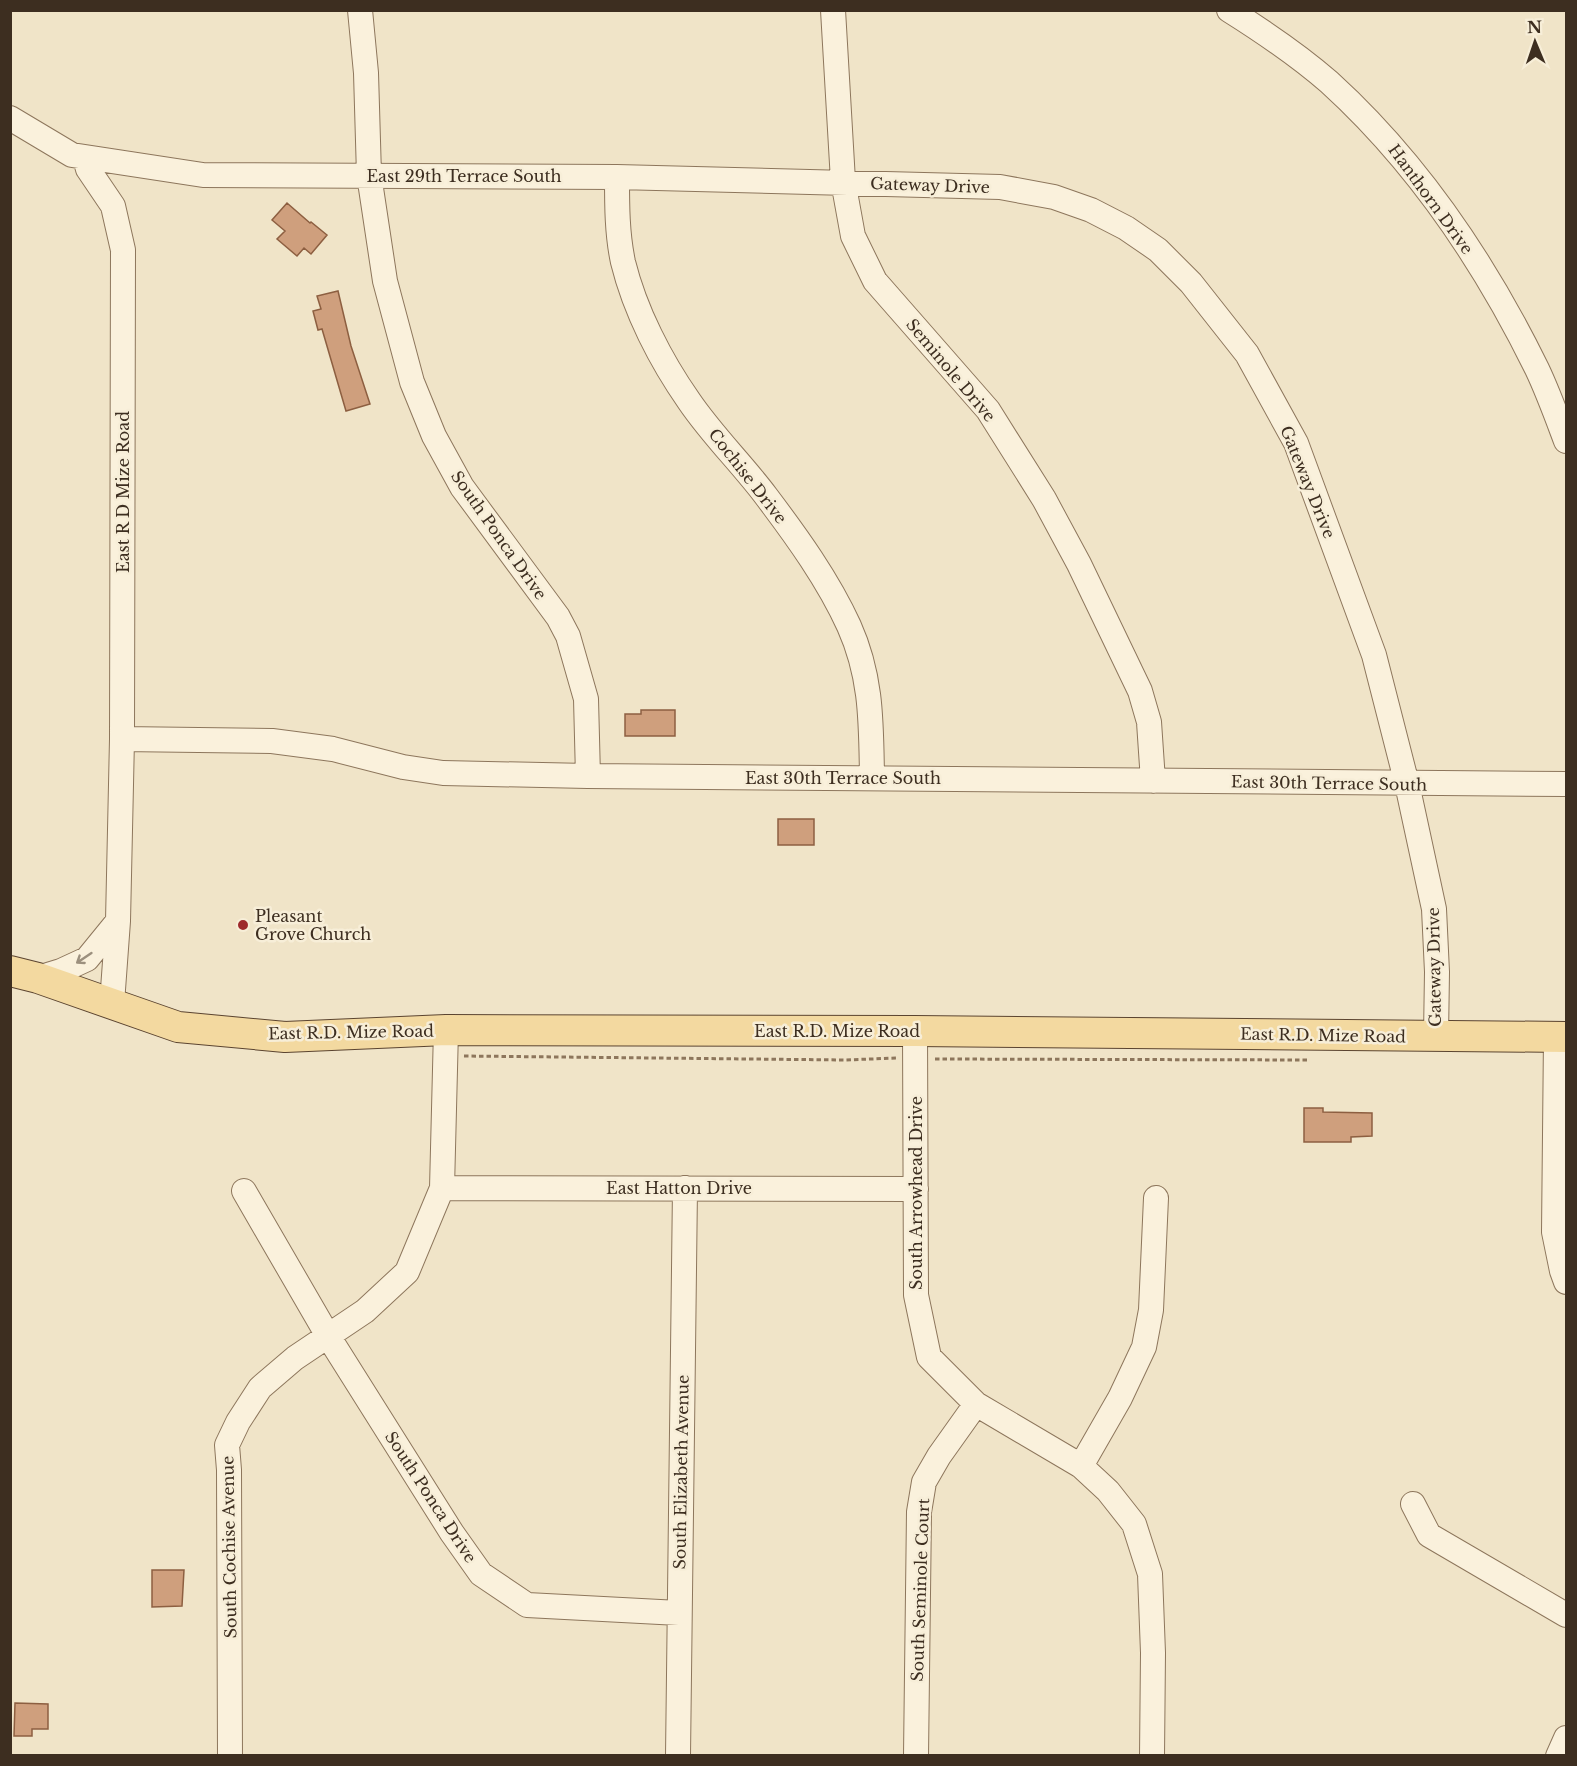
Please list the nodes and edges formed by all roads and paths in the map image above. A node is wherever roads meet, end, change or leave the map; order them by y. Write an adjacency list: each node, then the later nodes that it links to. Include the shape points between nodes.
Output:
1 (360, 10): 6 (street, South Ponca Drive)
2 (833, 10): 8 (street, Seminole Drive)
3 (1229, 10): 9 (street, Hanthorn Drive, via 1272,37 1328,81 1379,130 1431,193 1495,289 1538,371)
4 (10, 118): 5 (street, via 72,155)
5 (85, 158): 6 (street, East 29th Terrace South, via 203,175); 10 (street, East R D Mize Road, via 113,206 123,250)
6 (369, 175): 7 (street, East 29th Terrace South); 11 (street, South Ponca Drive, via 385,281 412,382 434,436 462,487 558,617 567,636 586,699)
7 (617, 177): 8 (street, East 29th Terrace South); 12 (street, Cochise Drive, via 616,215 623,262 657,349 689,402 767,497 826,582 849,628 870,701)
8 (843, 182): 13 (street, Seminole Drive, via 853,236 875,281 988,410 1079,564 1140,691 1149,722); 14 (street, Gateway Drive, via 1000,187 1054,197 1126,228 1158,250 1191,283 1247,354 1296,442 1374,655)
9 (1566, 441)
10 (122, 739): 11 (street, East 30th Terrace South, via 272,741 333,749 403,767 443,772); 16 (street, East R D Mize Road)
11 (588, 776): 12 (street, East 30th Terrace South)
12 (872, 777): 13 (street, East 30th Terrace South)
13 (1153, 781): 14 (street, East 30th Terrace South)
14 (1407, 784): 15 (street, East 30th Terrace South); 21 (street, Gateway Drive, via 1434,909)
15 (1566, 784)
16 (118, 921): 17 (street, one-way to 17, via 87,959 62,971); 18 (street, East R D Mize Road)
17 (24, 974): 18 (main road, East R.D. Mize Road)
18 (112, 1004): 19 (main road, East R.D. Mize Road, via 178,1027 285,1036)
19 (446, 1030): 20 (main road, East R.D. Mize Road); 23 (street, South Cochise Avenue)
20 (915, 1031): 21 (main road, East R.D. Mize Road); 25 (street, South Arrowhead Drive)
21 (1436, 1036): 22 (main road, East R.D. Mize Road)
22 (1561, 1037): 27 (street)
23 (442, 1188): 24 (street, East Hatton Drive); 30 (street, South Cochise Avenue, via 407,1272 365,1311)
24 (685, 1188): 25 (street, East Hatton Drive); 34 (street, South Elizabeth Avenue)
25 (916, 1189): 31 (street, South Arrowhead Drive, via 916,1295 928,1357)
26 (244, 1191): 30 (street, South Ponca Drive)
27 (1560, 1193): 29 (street, via 1554,1232)
28 (1156, 1198): 32 (street, via 1151,1310 1144,1347)
29 (1566, 1282)
30 (328, 1336): 34 (street, South Ponca Drive, via 481,1574 527,1605); 37 (street, South Cochise Avenue, via 260,1388 227,1445)
31 (976, 1404): 32 (street, South Arrowhead Drive); 39 (street, South Seminole Court, via 924,1482 919,1512)
32 (1081, 1466): 40 (street, South Arrowhead Drive, via 1108,1491 1134,1524 1150,1574)
33 (1413, 1504): 35 (street, via 1429,1535)
34 (680, 1613): 38 (street, South Elizabeth Avenue)
35 (1566, 1615)
36 (1566, 1738): 41 (street)
37 (230, 1755)
38 (678, 1755)
39 (916, 1755)
40 (1152, 1755)
41 (1558, 1755)

